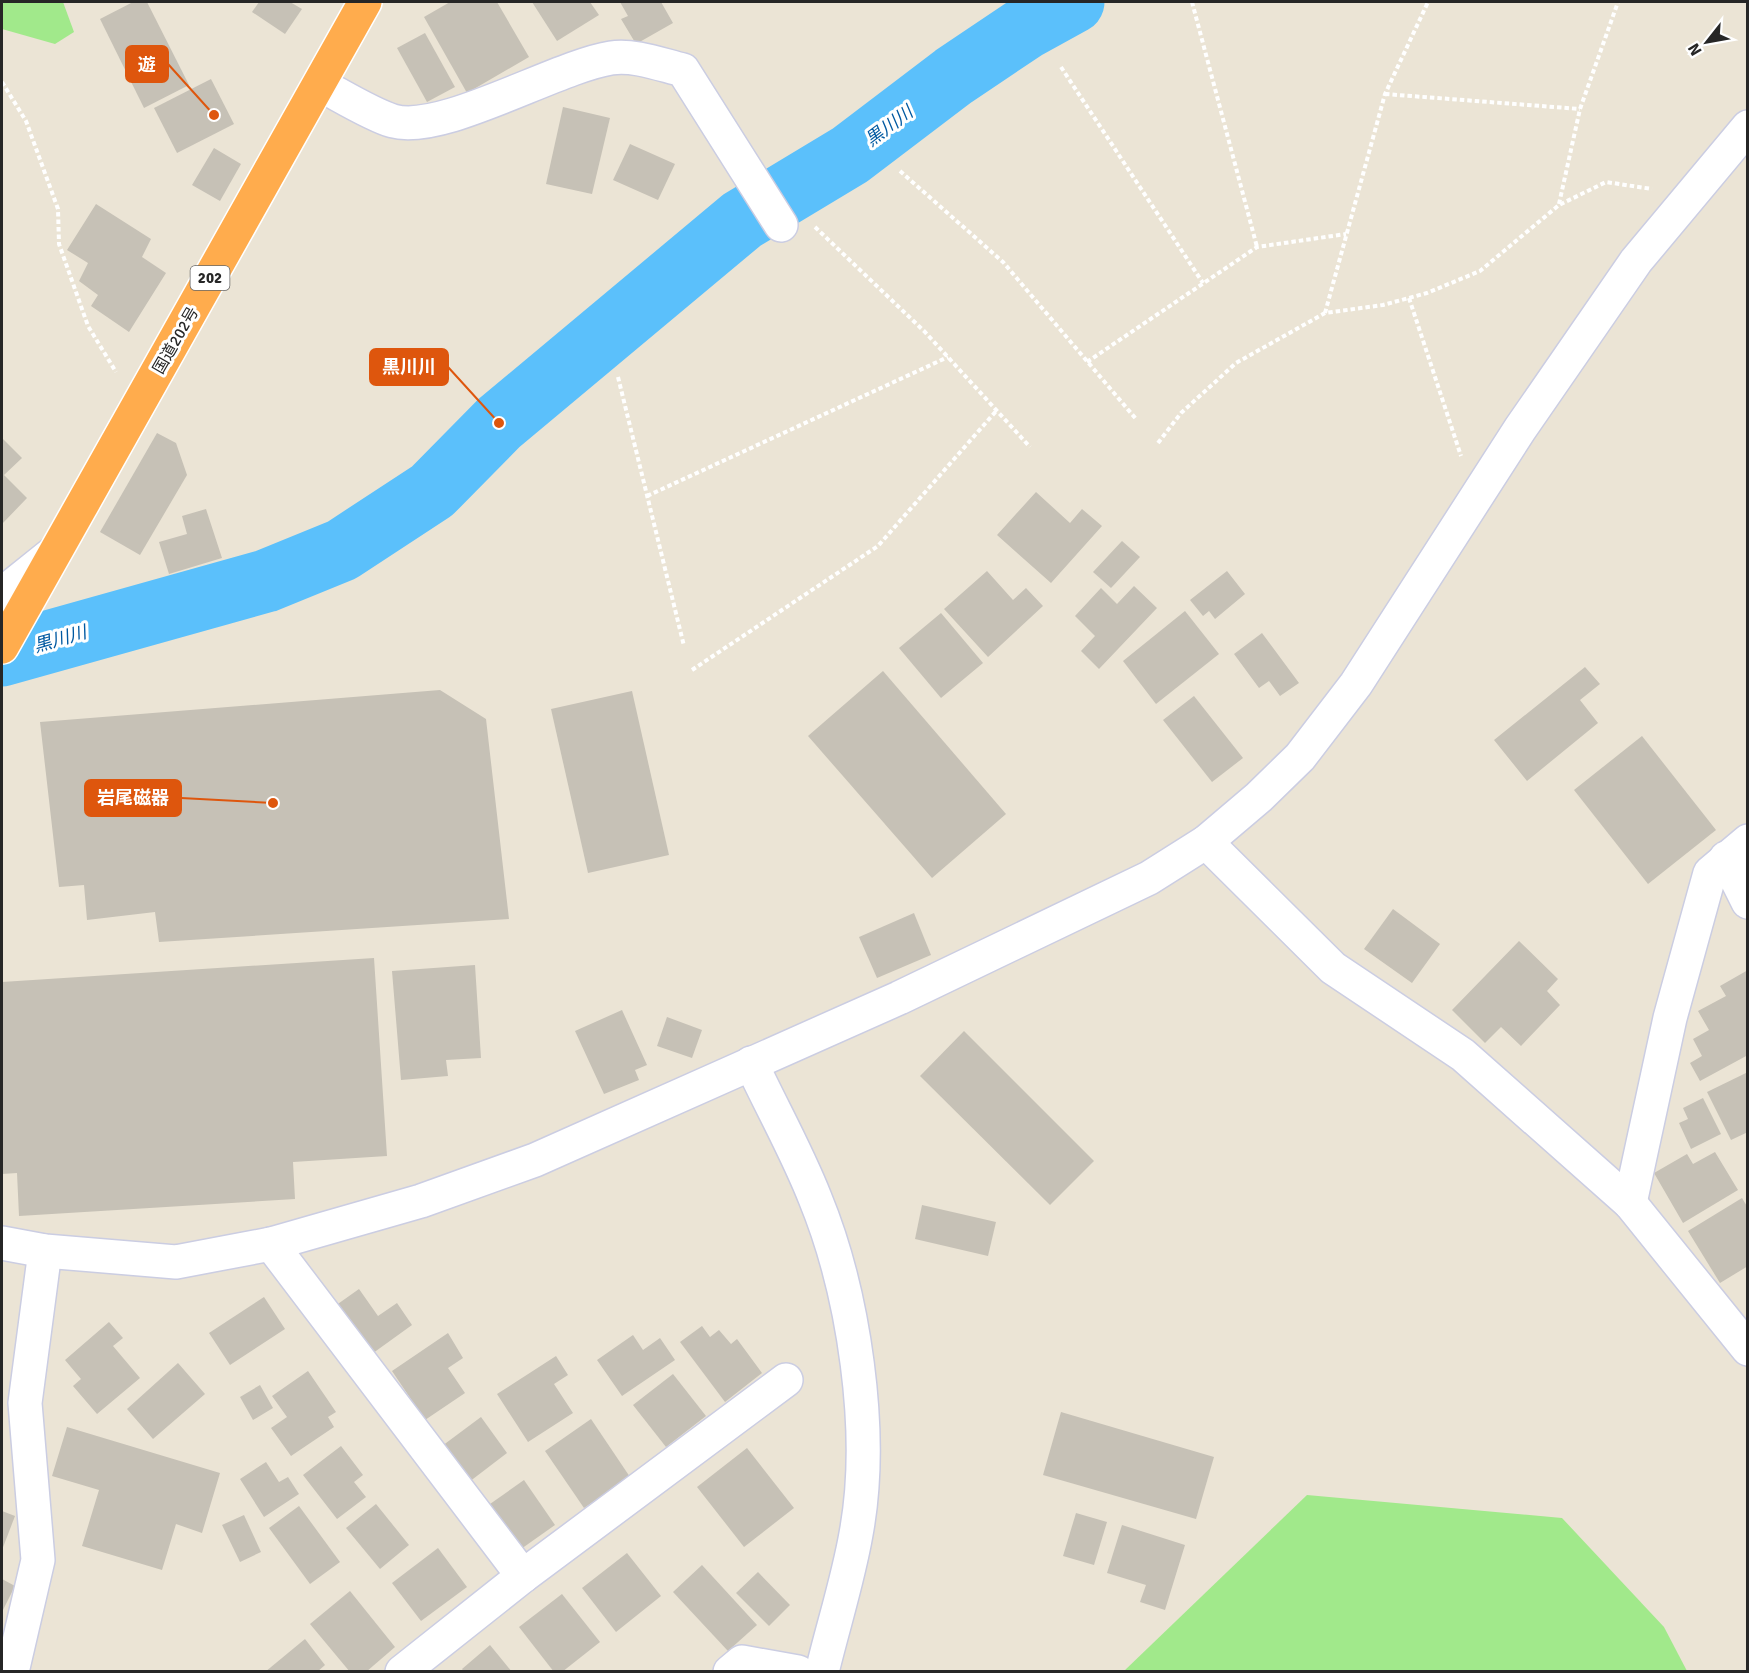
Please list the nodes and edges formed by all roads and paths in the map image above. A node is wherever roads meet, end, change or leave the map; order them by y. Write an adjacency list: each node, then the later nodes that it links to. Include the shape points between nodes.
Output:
1 (365, 2): 7 (highway, 国道202号 / 202)
2 (1192, 2): 17 (path)
3 (1428, 2): 8 (path)
4 (1618, 2): 9 (path)
5 (1061, 67): 18 (path)
6 (2, 82): 24 (path, via 26,121 58,209 59,244 88,326)
7 (319, 84): 14 (street, via 393,121 416,123 445,118 532,82 613,57 683,70); 24 (highway, 国道202号 / 202)
8 (1385, 94): 9 (path); 16 (path)
9 (1580, 109): 13 (path)
10 (1746, 132): 36 (street, via 1636,261 1520,429 1356,684 1300,757)
11 (900, 171): 22 (path, via 1003,262)
12 (1655, 189): 13 (path, via 1606,182)
13 (1559, 205): 19 (path, via 1480,271)
14 (781, 225)
15 (816, 227): 21 (path)
16 (1347, 234): 17 (path); 20 (path)
17 (1257, 247): 18 (path)
18 (1203, 283): 22 (path)
19 (1409, 298): 20 (path); 29 (path)
20 (1325, 314): 27 (path, via 1236,363 1181,412)
21 (948, 357): 25 (path); 30 (path)
22 (1087, 362): 26 (path)
23 (618, 376): 30 (path)
24 (137, 406): 31 (highway, 国道202号 / 202)
25 (997, 410): 28 (path); 35 (path, via 878,546)
26 (1136, 419)
27 (1158, 443)
28 (1030, 447)
29 (1461, 457)
30 (647, 496): 33 (path)
31 (52, 554): 32 (street); 34 (highway, 国道202号 / 202)
32 (2, 594)
33 (684, 646)
34 (2, 647)
35 (692, 670)
36 (1206, 842): 39 (street, via 1149,878); 40 (street, via 1333,968 1463,1055)
37 (1737, 850): 38 (street); 40 (street, via 1710,873 1670,1018)
38 (1748, 902)
39 (750, 1063): 42 (street, via 535,1160 422,1201); 51 (street, via 816,1199 847,1300 856,1350 863,1449 856,1533)
40 (1630, 1203): 44 (street)
41 (2, 1243): 43 (street)
42 (271, 1244): 43 (street, via 176,1262); 46 (street)
43 (45, 1251): 47 (street, via 25,1403 38,1560)
44 (1748, 1349)
45 (786, 1380): 46 (street)
46 (523, 1576): 48 (street)
47 (12, 1671)
48 (402, 1671)
49 (730, 1671): 50 (street, via 742,1662)
50 (798, 1671)
51 (822, 1671)

